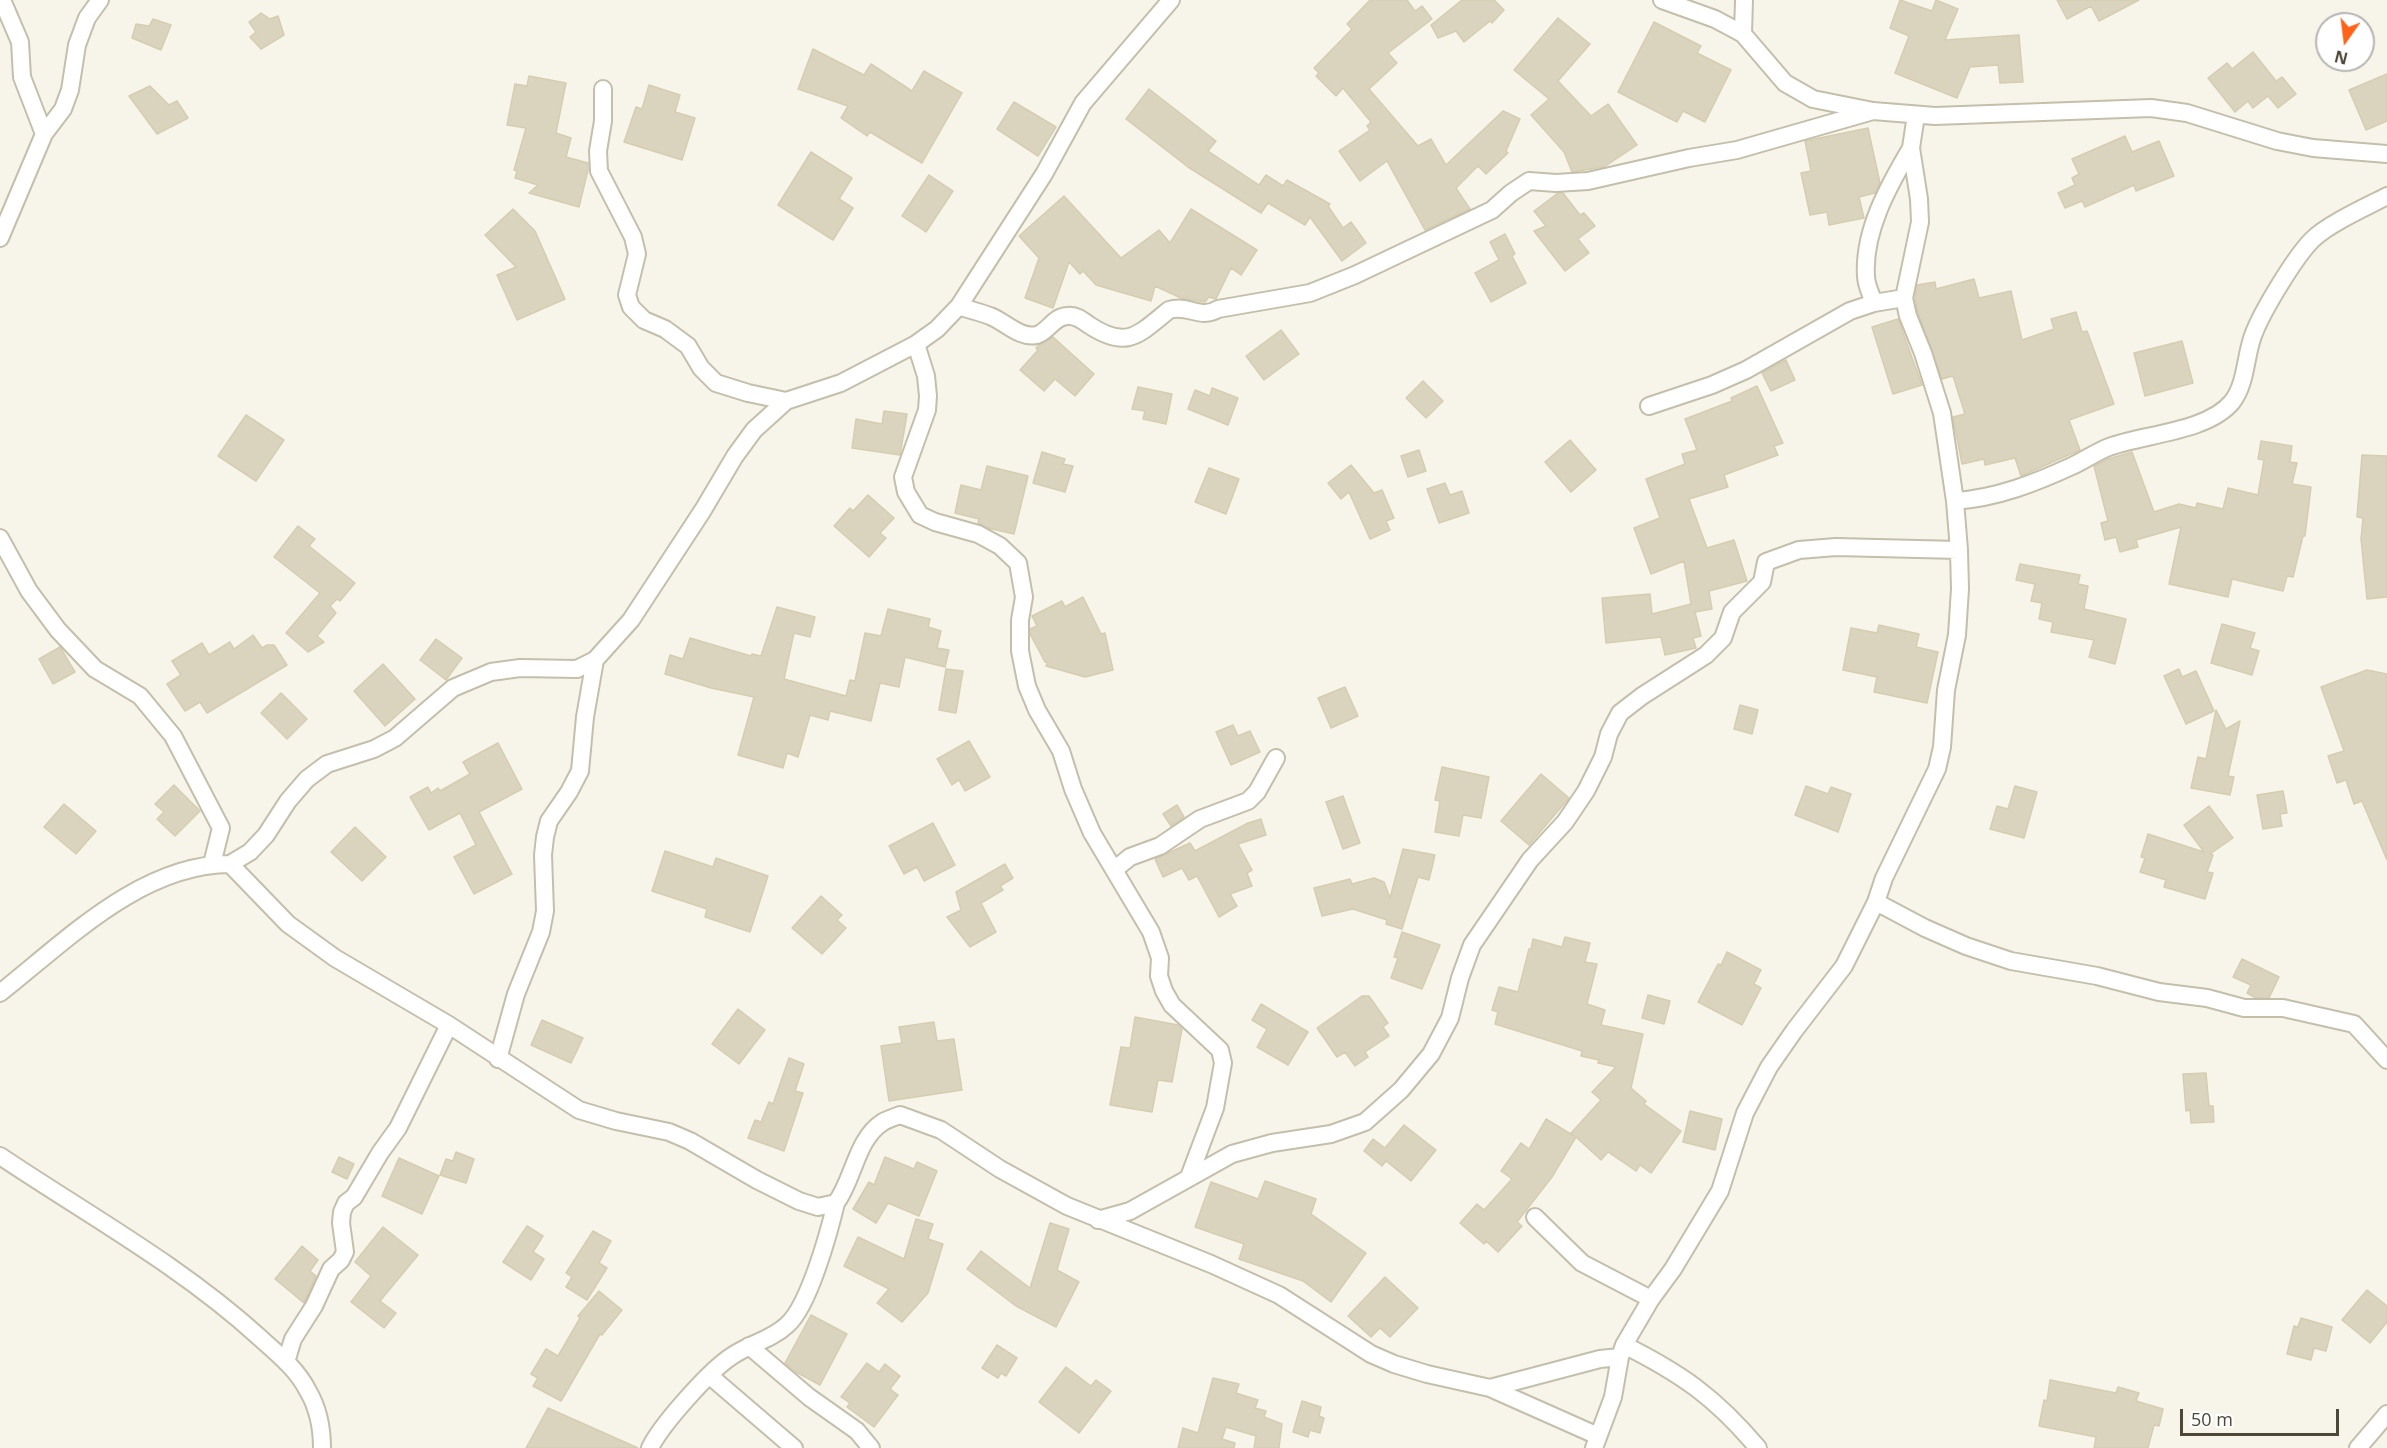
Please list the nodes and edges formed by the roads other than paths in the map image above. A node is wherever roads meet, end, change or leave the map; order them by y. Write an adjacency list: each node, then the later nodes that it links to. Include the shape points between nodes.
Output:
1 (2, 0): 10 (street, via 20,42 22,77)
2 (100, 0): 10 (street, via 87,18 77,45 63,110)
3 (1171, 0): 17 (street, via 1083,103 1044,174)
4 (1662, 0): 6 (street)
5 (1744, 0): 6 (street)
6 (1743, 34): 8 (street, via 1785,83 1813,99)
7 (603, 89): 19 (street, via 599,171 633,237 637,254 627,295 630,307 688,346 700,368 716,383)
8 (1873, 111): 9 (street); 17 (street, via 1737,150 1588,181 1529,181 1477,218 1319,290 1218,309 1210,314 1175,308 1136,336 1110,337 1076,316 1066,315 1037,335 1023,334 992,316)
9 (1916, 115): 11 (street); 12 (street, via 2151,108 2187,113 2313,148)
10 (44, 134): 14 (street)
11 (1911, 148): 15 (street, via 1920,222); 16 (street, via 1869,238 1866,278)
12 (2387, 153)
13 (2387, 196): 21 (street, via 2312,239 2253,333 2240,387 2232,402 2220,412 2201,423 2108,447 2021,488 1976,500)
14 (0, 238)
15 (1904, 298): 16 (street); 21 (street, via 1942,413)
16 (1874, 303): 20 (street, via 1850,311 1746,370)
17 (959, 306): 18 (street, via 937,330)
18 (916, 344): 19 (street, via 841,383); 28 (street, via 926,376 927,411 903,477 906,492 920,515 978,534 1000,546 1018,563 1024,597 1020,651 1027,686 1061,751 1092,833)
19 (786, 401): 24 (street, via 754,430 631,620)
20 (1649, 406)
21 (1955, 501): 23 (street)
22 (0, 538): 26 (street, via 29,591 58,630 95,669 140,696 173,736 221,828)
23 (1959, 550): 29 (street, via 1957,635 1937,769); 35 (street, via 1809,549 1766,562 1762,582 1732,612 1723,638 1706,655 1620,713 1586,791 1565,822 1530,860 1472,945 1450,1018 1431,1054 1401,1090 1365,1122 1331,1134 1232,1154)
24 (595, 660): 27 (street, via 578,669 491,672 453,687 395,738 327,764 307,779 258,844); 32 (street, via 580,771 549,821 545,837 545,911 541,932 516,994)
25 (1276, 758): 28 (street, via 1248,801 1200,819 1160,846 1130,857)
26 (212, 864): 27 (street); 30 (street, via 131,892)
27 (230, 864): 31 (street, via 288,924 335,958)
28 (1114, 870): 35 (street, via 1151,932 1160,958 1159,976 1172,1005 1220,1050 1223,1063 1215,1108)
29 (1876, 902): 33 (street, via 1966,946 2011,961 2244,1008 2283,1008 2354,1024); 39 (street, via 1844,966 1769,1067 1745,1113 1720,1191)
30 (0, 993)
31 (449, 1024): 32 (street); 42 (street, via 398,1128 354,1197 346,1203 341,1223 345,1252 331,1269 293,1339)
32 (498, 1059): 36 (street, via 579,1110 669,1132 799,1201 818,1207)
33 (2387, 1060)
34 (0, 1156): 42 (street, via 193,1282)
35 (1189, 1177): 38 (street, via 1130,1211)
36 (836, 1203): 38 (street, via 846,1190 867,1137 883,1122 900,1115 941,1130 1031,1187); 40 (street, via 827,1240 800,1307 789,1324 774,1336)
37 (1535, 1217): 39 (street, via 1582,1263)
38 (1098, 1220): 44 (street, via 1279,1295 1371,1354 1394,1364)
39 (1651, 1299): 41 (street)
40 (749, 1346): 43 (street); 50 (street, via 857,1431)
41 (1622, 1351): 44 (street); 46 (street, via 1612,1397); 51 (street, via 1660,1363 1696,1385)
42 (286, 1362): 47 (street, via 308,1389 317,1410)
43 (710, 1376): 48 (street, via 678,1409); 49 (street)
44 (1490, 1388): 46 (street)
45 (2387, 1414): 52 (street)
46 (1596, 1442)
47 (322, 1448)
48 (650, 1448)
49 (794, 1448)
50 (871, 1448)
51 (1758, 1448)
52 (2358, 1448)

